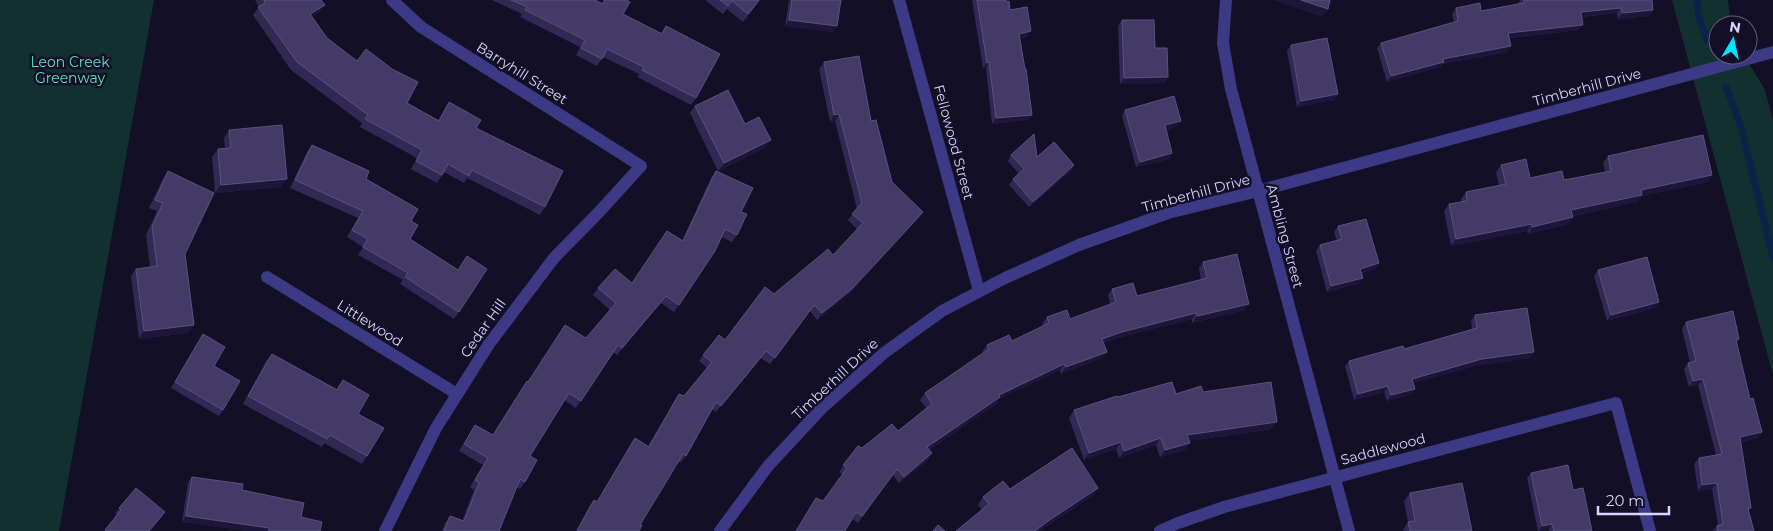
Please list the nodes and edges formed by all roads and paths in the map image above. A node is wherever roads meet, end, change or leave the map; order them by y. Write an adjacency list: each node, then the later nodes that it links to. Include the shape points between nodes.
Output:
1 (392, 0): 5 (street, Barryhill Street, via 421,27)
2 (899, 0): 8 (street, Fellowood Street)
3 (1226, 0): 6 (street, Ambling Street, via 1226,66)
4 (1773, 52): 6 (street, Timberhill Drive)
5 (641, 166): 9 (street, Cedar Hill, via 554,258 489,344)
6 (1258, 191): 8 (street, Timberhill Drive, via 1168,213 1079,245); 10 (street, Ambling Street)
7 (267, 277): 9 (street, Littlewood)
8 (980, 291): 12 (street, Timberhill Drive, via 942,311 884,353 823,406 768,466)
9 (457, 394): 11 (street, Cedar Hill, via 436,428)
10 (1335, 477): 13 (street, Saddlewood, via 1224,507); 14 (street, Ambling Street); 15 (street, Saddlewood, via 1616,403)
11 (385, 531)
12 (720, 531)
13 (1160, 531)
14 (1349, 531)
15 (1650, 531)

